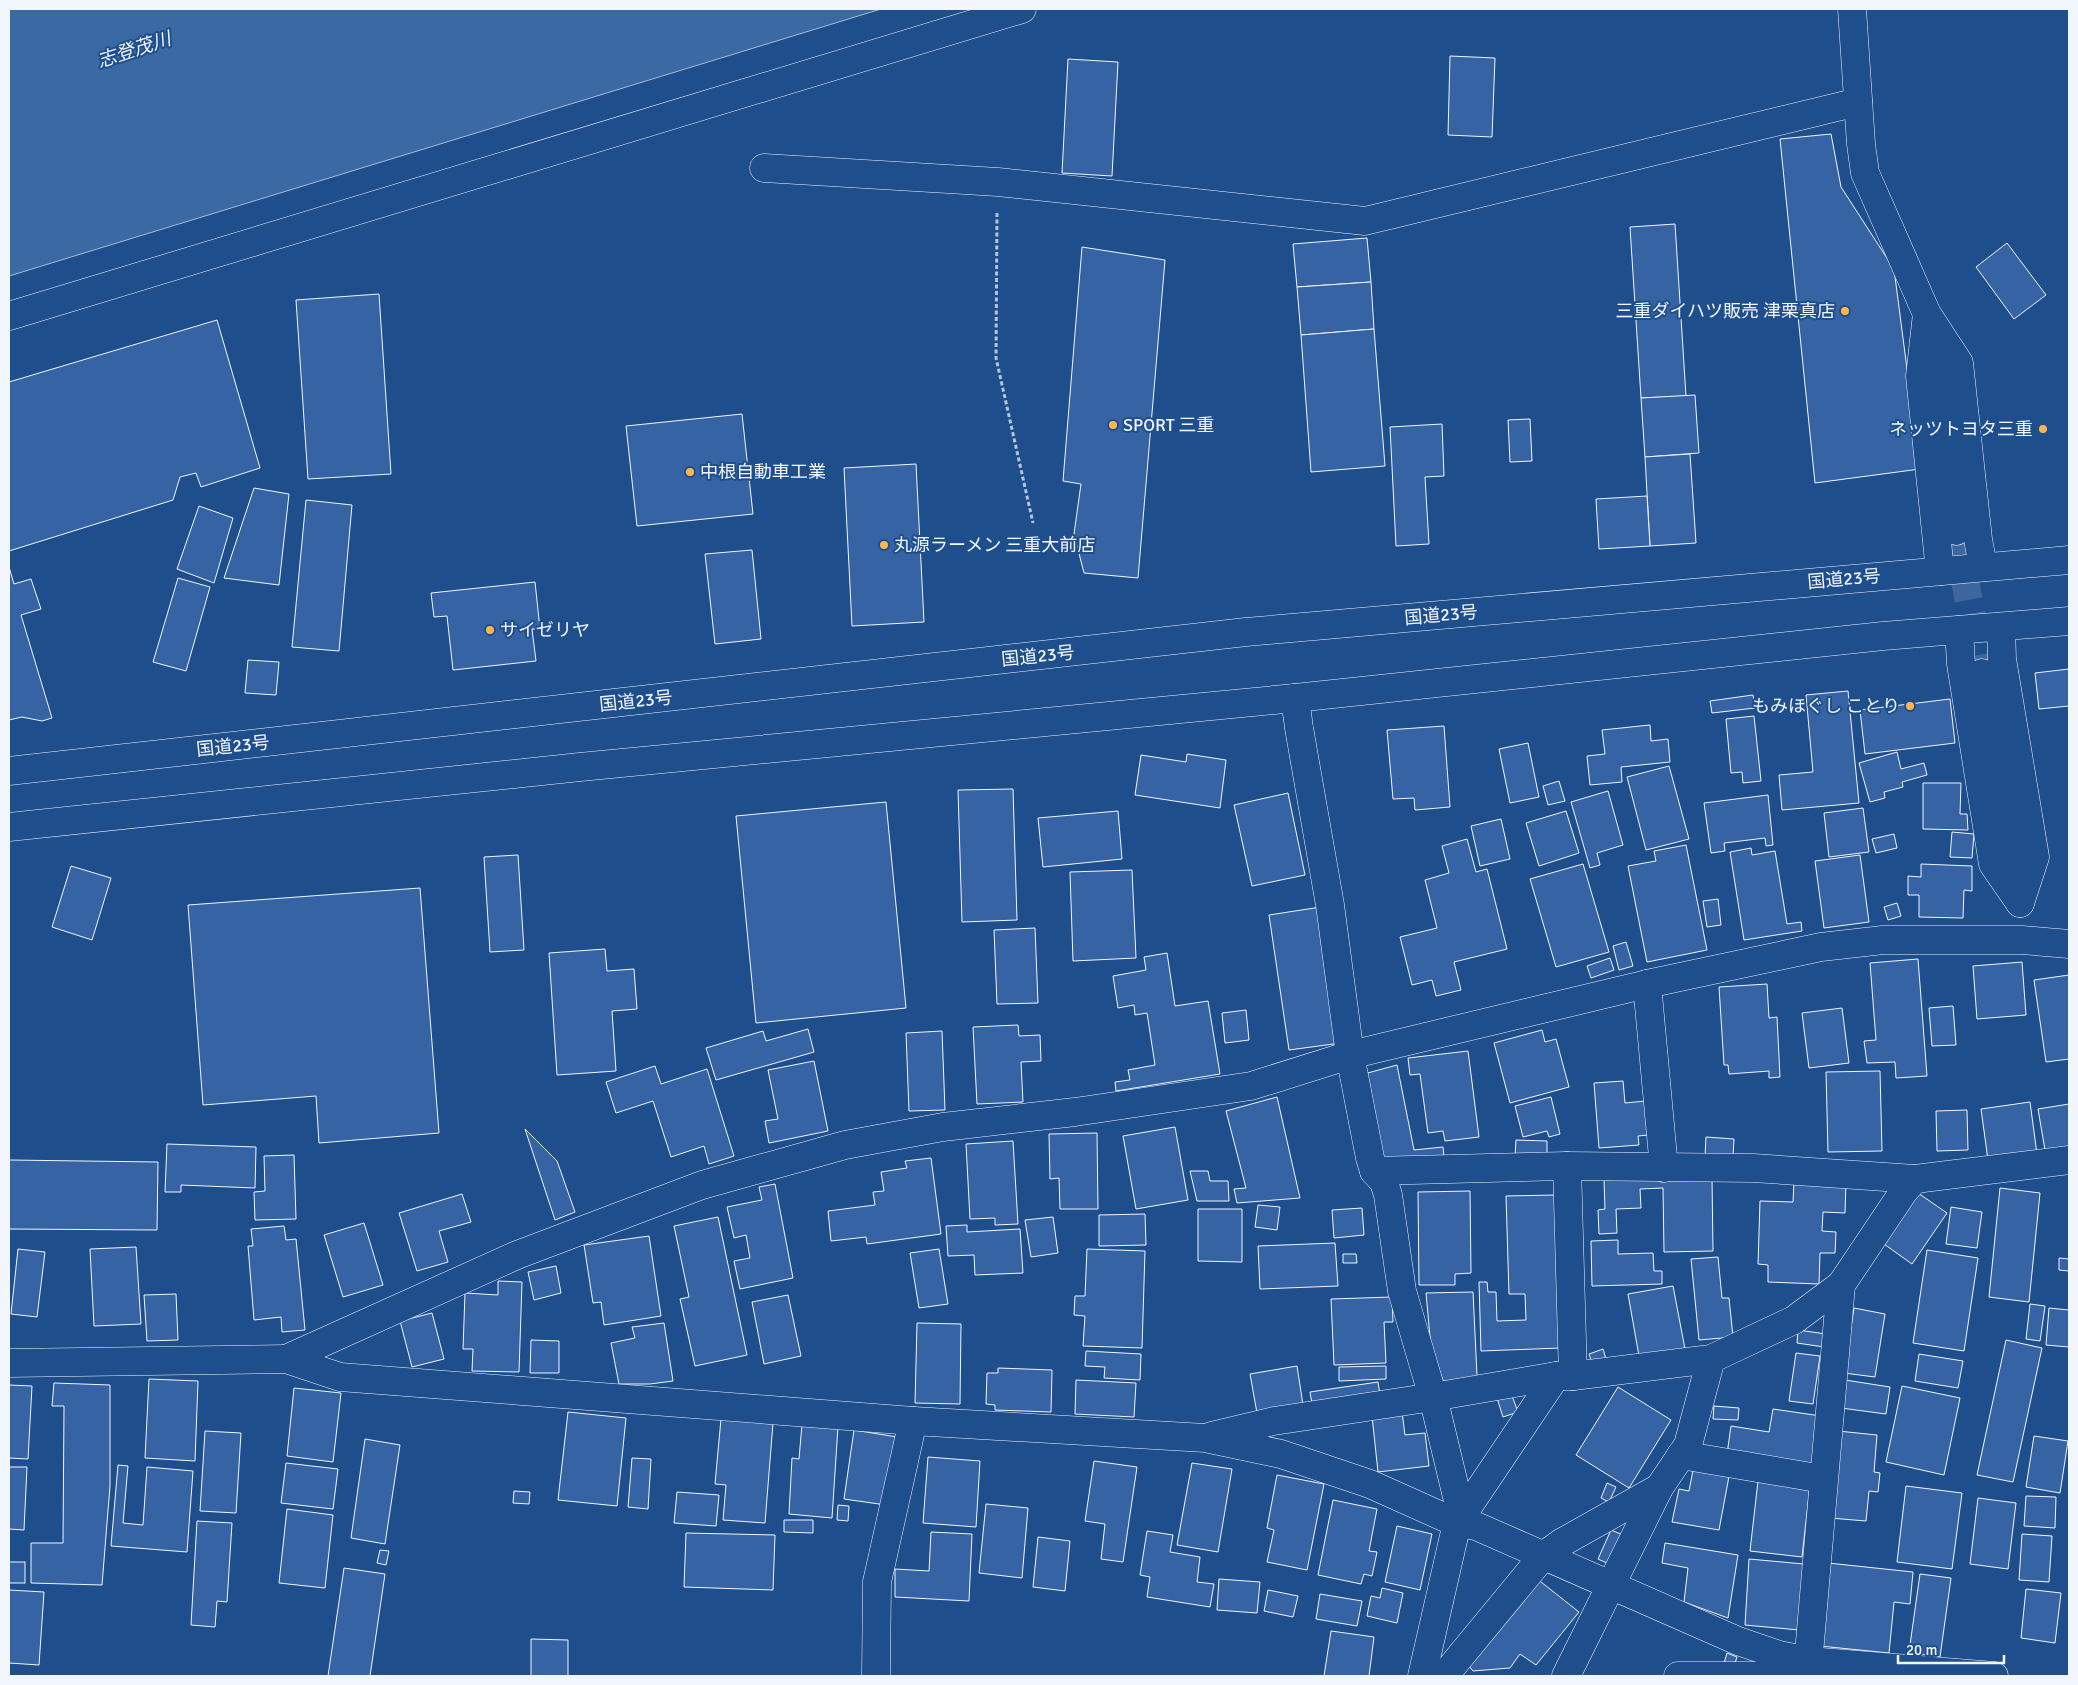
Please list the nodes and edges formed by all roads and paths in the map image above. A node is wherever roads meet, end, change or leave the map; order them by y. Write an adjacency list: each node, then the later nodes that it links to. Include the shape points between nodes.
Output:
1 (1022, 9): 7 (main road)
2 (1852, 9): 3 (main road)
3 (1858, 102): 5 (main road, via 1365,221); 6 (main road, via 1865,173)
4 (764, 168): 5 (main road)
5 (998, 182): 8 (path, via 996,358)
6 (1927, 314): 9 (main road, via 1940,371); 11 (main road, via 1959,364); 12 (main road, via 1920,376)
7 (9, 316)
8 (1033, 522)
9 (1956, 531)
10 (2069, 560): 11 (main road, 国道23号)
11 (1983, 567): 12 (main road, 国道23号)
12 (1940, 571): 18 (main road, 国道23号, via 1246,632)
13 (2069, 621): 14 (main road)
14 (2001, 627): 15 (main road); 20 (main road, via 2002,659 2035,857)
15 (1959, 630): 17 (main road); 20 (main road, via 1961,664 1993,864)
16 (1982, 672): 20 (main road)
17 (1295, 698): 19 (main road, via 590,766); 24 (main road, via 1330,905)
18 (9, 771)
19 (9, 827)
20 (2020, 902): 21 (main road)
21 (2022, 940): 22 (main road); 23 (main road, via 1884,940 1821,947)
22 (2069, 944)
23 (1646, 984): 24 (main road); 27 (main road)
24 (1350, 1055): 28 (main road); 31 (main road, via 1251,1086 1075,1112 943,1127 845,1145 702,1185 518,1256)
25 (2069, 1160): 29 (main road)
26 (1567, 1166): 27 (main road); 28 (main road); 34 (main road)
27 (1664, 1168): 29 (main road, via 1753,1168)
28 (1374, 1171): 35 (main road, via 1384,1182 1388,1195 1402,1291)
29 (1915, 1179): 30 (main road)
30 (1841, 1285): 32 (main road, via 1794,1320); 39 (main road)
31 (286, 1359): 33 (main road); 36 (main road, via 340,1377)
32 (1711, 1359): 34 (main road); 38 (main road, via 1688,1445)
33 (9, 1363)
34 (1564, 1376): 35 (main road); 41 (main road)
35 (1433, 1397): 37 (main road, via 1274,1421); 41 (main road, via 1459,1505)
36 (913, 1421): 37 (main road); 45 (main road, via 877,1582)
37 (1205, 1438): 41 (main road, via 1281,1454 1370,1484)
38 (1681, 1456): 39 (main road); 40 (main road)
39 (1823, 1479): 44 (main road)
40 (1660, 1488): 42 (main road); 43 (main road)
41 (1457, 1523): 42 (main road, via 1476,1526); 46 (main road)
42 (1543, 1556): 43 (main road); 47 (main road)
43 (1612, 1586): 44 (main road); 48 (main road)
44 (1808, 1669): 49 (main road, via 1779,1676); 50 (main road)
45 (876, 1676)
46 (1422, 1676)
47 (1444, 1676)
48 (1566, 1676)
49 (1678, 1676)
50 (1994, 1676)

